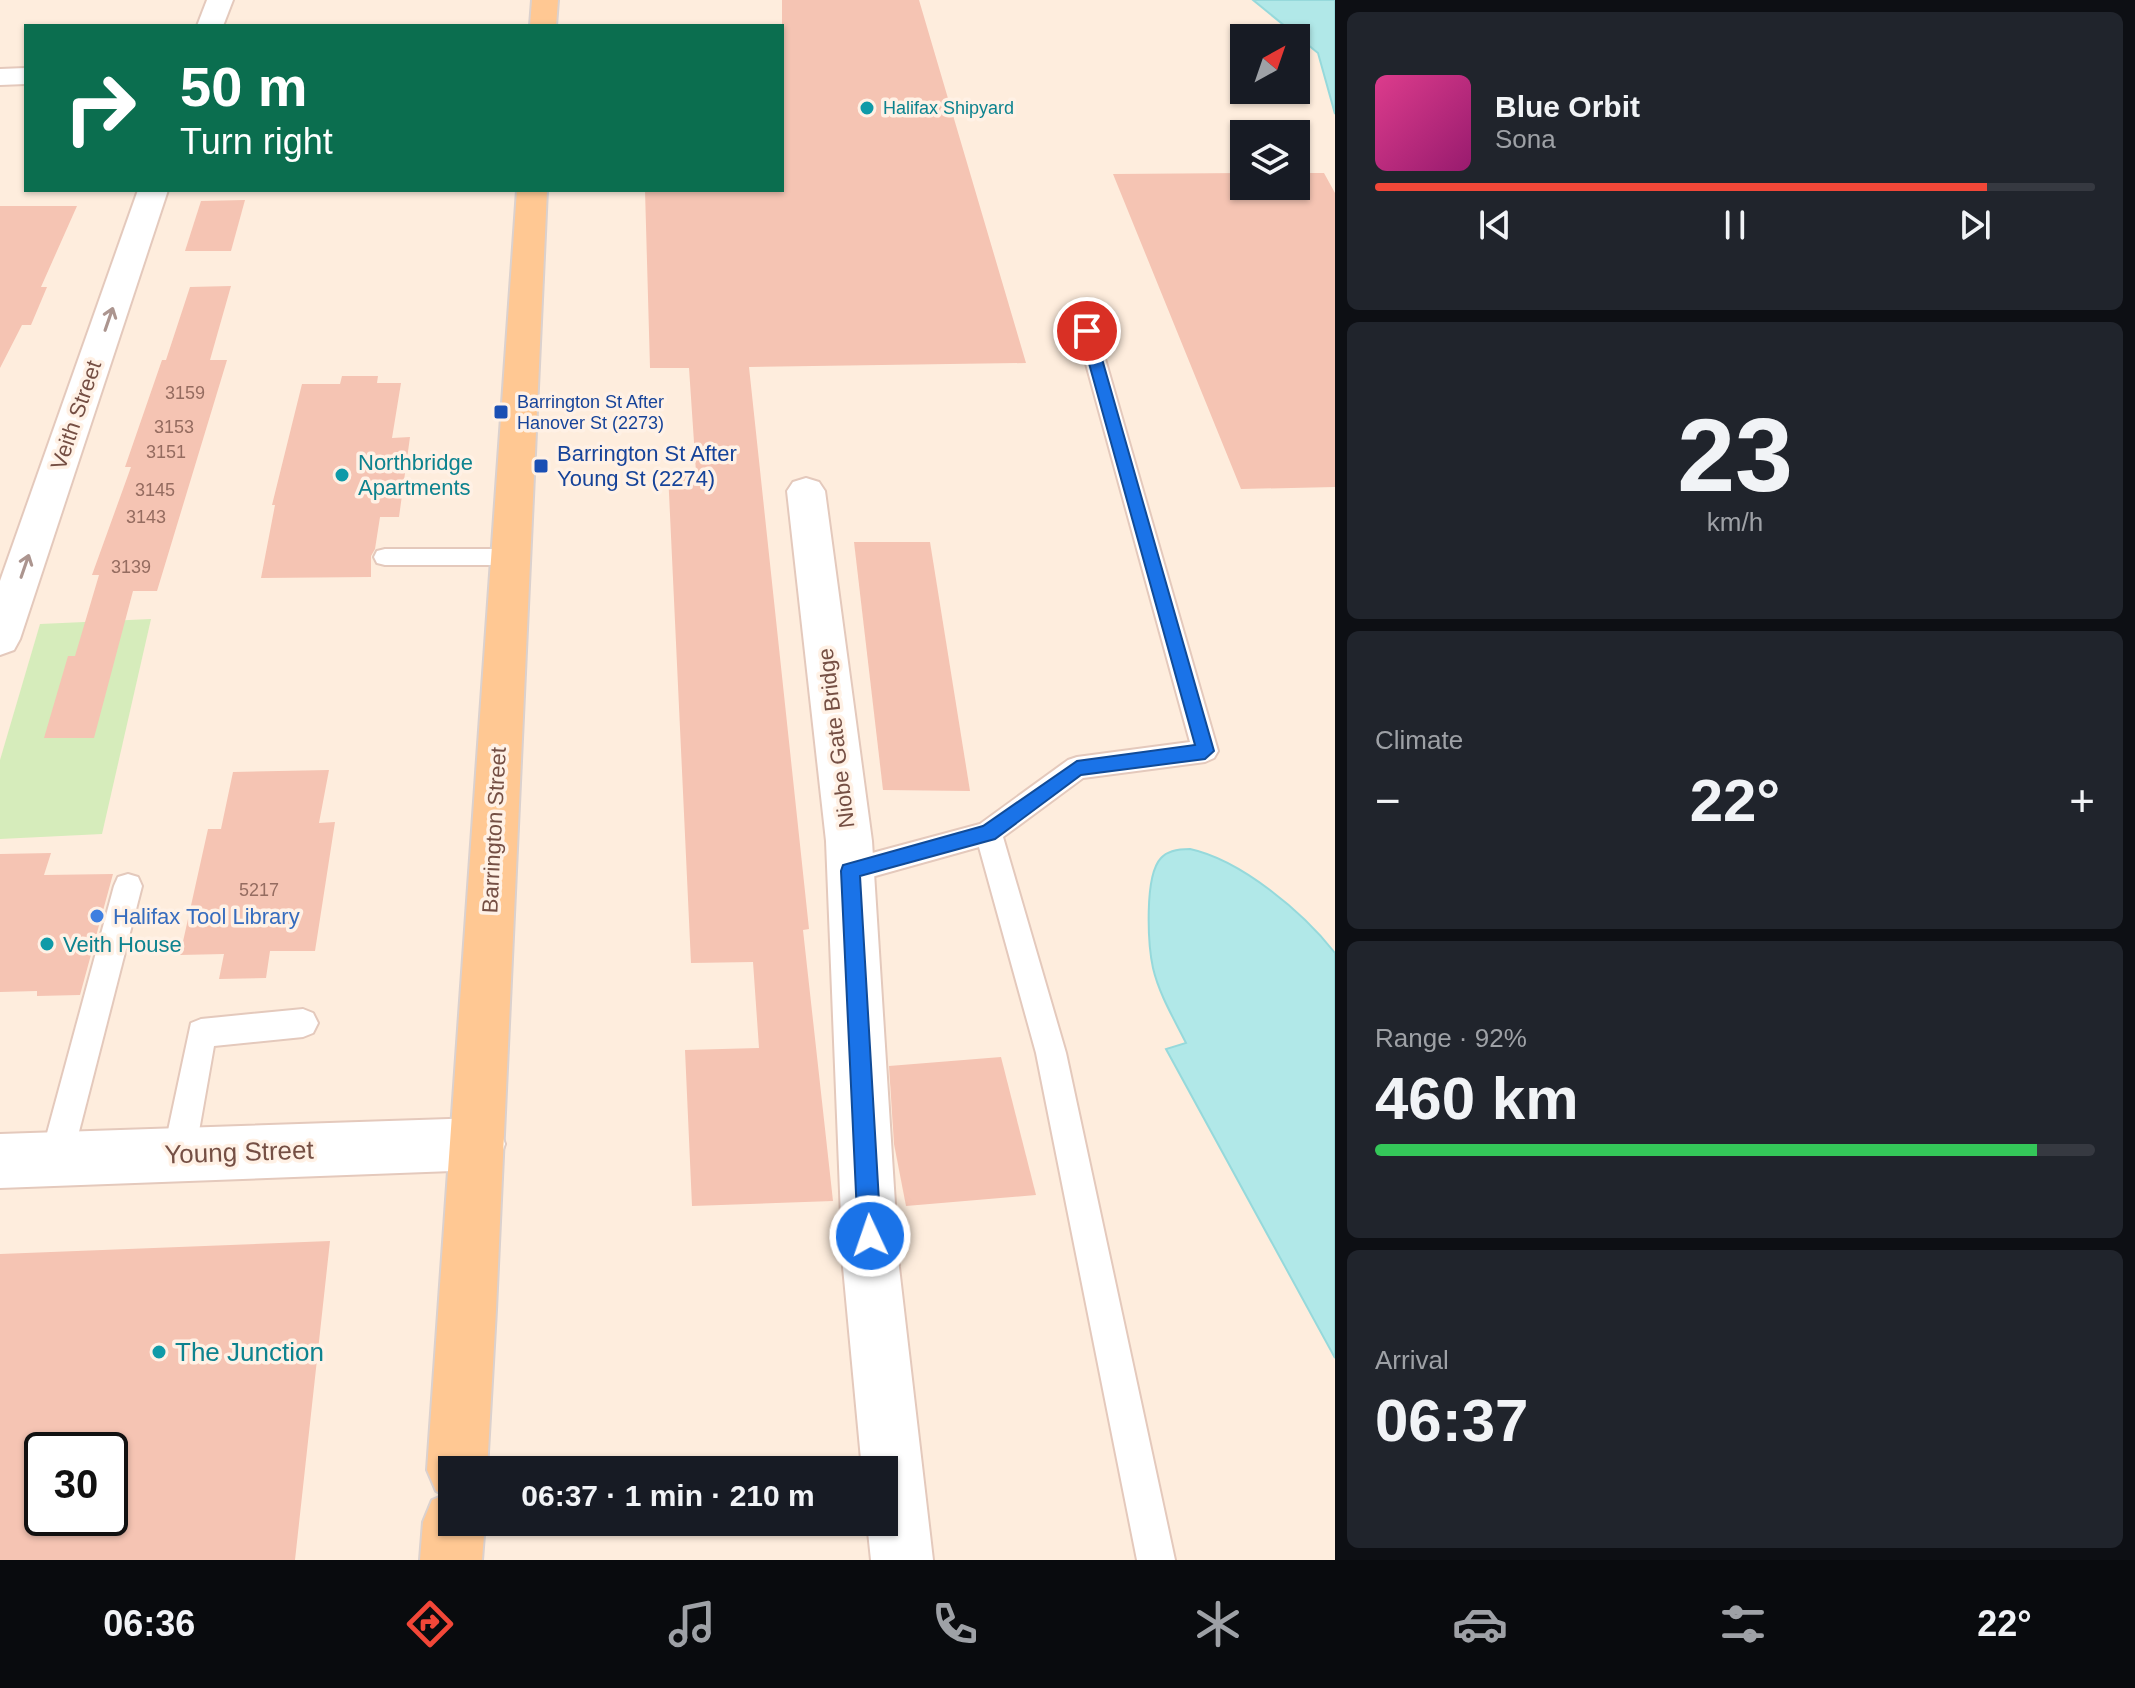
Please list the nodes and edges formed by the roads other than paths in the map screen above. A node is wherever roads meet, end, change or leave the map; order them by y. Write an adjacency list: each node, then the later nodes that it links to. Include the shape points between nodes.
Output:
1 (220, 0): 3 (street)
2 (545, 0): 4 (main road)
3 (211, 24)
4 (543, 24)
5 (24, 76): 6 (street)
6 (0, 77)
7 (152, 192): 13 (street, Veith Street, one-way to 7)
8 (532, 192): 12 (main road, Barrington Street)
9 (1087, 331): 14 (lane, via 1205,751 1077,768)
10 (806, 491): 15 (street, Niobe Gate Bridge)
11 (385, 557): 12 (lane)
12 (508, 557): 18 (main road, Barrington Street)
13 (0, 639)
14 (988, 833): 15 (lane); 26 (lane, via 1051,1053)
15 (850, 871): 25 (street, Niobe Gate Bridge, via 871,1267)
16 (128, 886): 20 (lane)
17 (303, 1023): 19 (lane, via 201,1033)
18 (479, 1144): 19 (street, Young Street); 22 (main road, Barrington Street)
19 (179, 1154): 20 (street, Young Street)
20 (56, 1159): 21 (street, Young Street)
21 (0, 1161)
22 (458, 1456)
23 (453, 1536): 24 (main road)
24 (451, 1560)
25 (902, 1560)
26 (1156, 1560)

